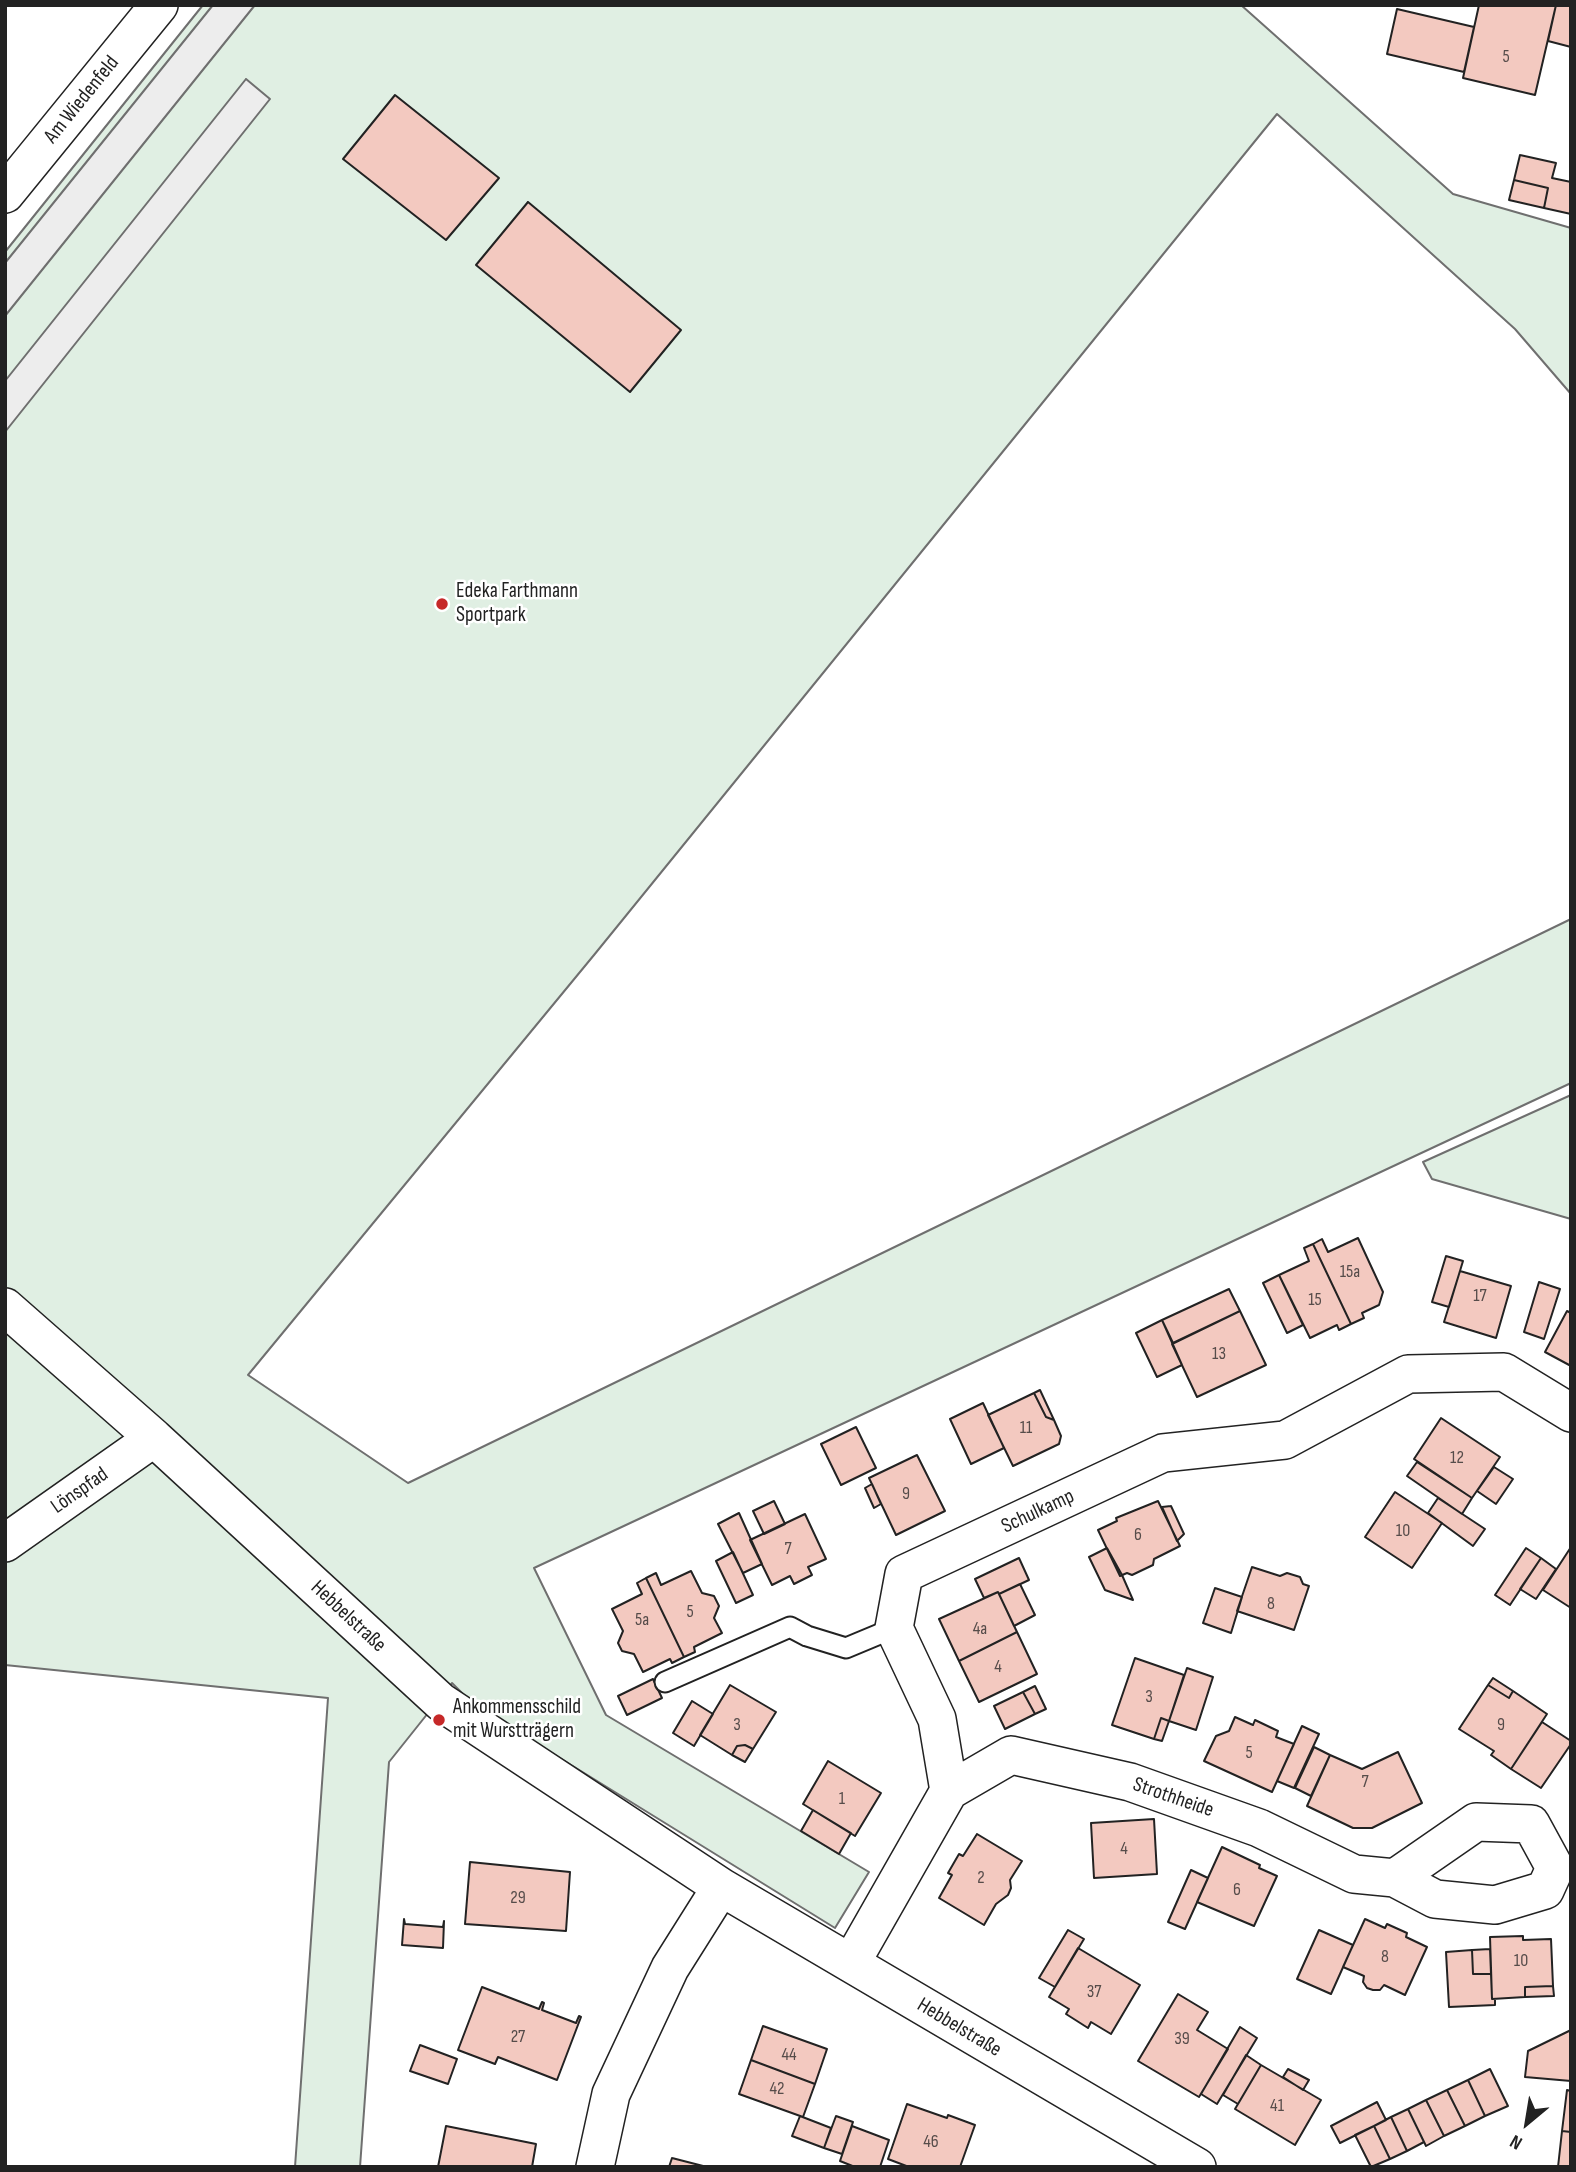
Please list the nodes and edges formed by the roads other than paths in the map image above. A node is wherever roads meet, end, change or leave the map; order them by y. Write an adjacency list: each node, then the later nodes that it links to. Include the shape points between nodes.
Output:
1 (159, 5): 2 (street, Am Wiedenfeld)
2 (5, 194)
3 (5, 1307): 5 (street, Hebbelstraße)
4 (1571, 1413): 7 (street, Schulkamp, via 1504,1372 1408,1374 1285,1440 1163,1453 904,1574)
5 (154, 1438): 6 (street, Lönspfad); 11 (street, Hebbelstraße, via 441,1702)
6 (5, 1543)
7 (894, 1628): 8 (lane, via 846,1648 790,1627); 9 (street, via 937,1719)
8 (664, 1682)
9 (949, 1791): 10 (street, Strothheide, via 1011,1755 1130,1782 1259,1828 1354,1874); 12 (street)
10 (1395, 1878)
11 (721, 1887): 12 (street, Hebbelstraße); 13 (street, via 670,1968 611,2094)
12 (851, 1963): 14 (street, Hebbelstraße)
13 (595, 2167)
14 (1197, 2167)

